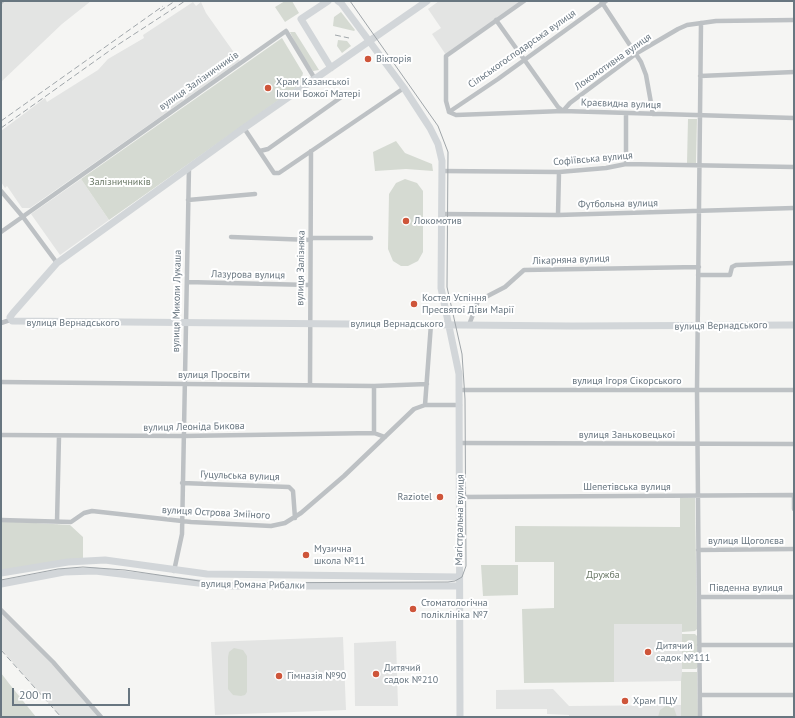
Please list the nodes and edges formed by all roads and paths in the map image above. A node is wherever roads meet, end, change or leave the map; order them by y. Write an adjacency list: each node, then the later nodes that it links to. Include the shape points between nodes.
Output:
1 (328, 1): 12 (main road, via 301,19)
2 (338, 1): 9 (main road)
3 (427, 1): 9 (main road)
4 (524, 1): 6 (street)
5 (603, 2): 10 (street); 11 (street, Сільськогосподарська вулиця)
6 (496, 20): 11 (street); 19 (street, via 446,56)
7 (794, 20): 8 (street, Локомотивна вулиця, via 726,20)
8 (701, 23): 10 (street, Локомотивна вулиця, via 678,29); 14 (street)
9 (370, 42): 12 (main road); 16 (main road, Магістральна вулиця)
10 (637, 53): 18 (street, Локомотивна вулиця); 21 (street, via 646,75)
11 (524, 60): 18 (street); 19 (street, Сільськогосподарська вулиця)
12 (331, 68): 15 (main road)
13 (794, 72): 14 (street)
14 (700, 76): 22 (street)
15 (315, 79): 24 (main road); 40 (street, вулиця Залізничників, via 286,31)
16 (404, 88): 25 (street); 31 (main road, Магістральна вулиця, via 435,135)
17 (340, 98): 26 (street)
18 (563, 111): 19 (street, Краєвидна вулиця, via 456,115); 20 (street, Краєвидна вулиця)
19 (448, 112)
20 (626, 113): 21 (street, Краєвидна вулиця); 27 (street)
21 (653, 114): 22 (street, Краєвидна вулиця)
22 (700, 116): 23 (street, Краєвидна вулиця); 28 (street)
23 (794, 118)
24 (244, 128): 26 (street); 29 (main road)
25 (311, 151): 26 (street, via 276,173); 44 (street, вулиця Залізняка)
26 (260, 152)
27 (626, 164): 28 (street, Софіївська вулиця); 32 (street, Софіївська вулиця)
28 (699, 165): 30 (street, Софіївська вулиця); 37 (street)
29 (189, 167): 35 (street, вулиця Миколи Лукаша); 45 (main road)
30 (794, 167)
31 (442, 171): 32 (street, Софіївська вулиця); 38 (main road, Магістральна вулиця)
32 (559, 172): 39 (street)
33 (1, 191): 40 (street)
34 (255, 194): 35 (street)
35 (188, 200): 49 (street, вулиця Миколи Лукаша)
36 (794, 208): 37 (street, Футбольна вулиця)
37 (699, 212): 39 (street, Футбольна вулиця); 47 (street)
38 (442, 214): 39 (street, Футбольна вулиця); 56 (main road, Магістральна вулиця, via 441,288)
39 (558, 214)
40 (23, 217): 41 (street); 45 (street)
41 (1, 232)
42 (231, 237): 44 (street)
43 (371, 238): 44 (street)
44 (311, 239): 50 (street, вулиця Залізняка)
45 (57, 263): 51 (main road, via 12,313)
46 (794, 263): 48 (street, via 736,265 732,267 730,275)
47 (699, 267): 48 (street); 57 (street, Лікарняна вулиця, via 524,270 505,287 478,302)
48 (698, 275): 59 (street)
49 (187, 282): 50 (street, Лазурова вулиця); 53 (street, вулиця Миколи Лукаша)
50 (310, 285): 54 (street, вулиця Залізняка)
51 (10, 320): 52 (street, вулиця Вернадського); 53 (main road, вулиця Вернадського, via 16,323)
52 (1, 323)
53 (186, 323): 54 (main road, вулиця Вернадського); 61 (street, вулиця Миколи Лукаша)
54 (310, 324): 55 (main road, вулиця Вернадського); 63 (street, вулиця Залізняка)
55 (431, 324): 56 (main road, вулиця Вернадського); 62 (street)
56 (448, 324): 57 (main road, вулиця Вернадського); 65 (main road, Магістральна вулиця, via 459,365)
57 (469, 325): 59 (main road, вулиця Вернадського)
58 (794, 325): 59 (main road, вулиця Вернадського)
59 (698, 327): 66 (street)
60 (1, 382): 61 (street, вулиця Просвіти)
61 (185, 384): 63 (street, вулиця Просвіти); 73 (street, вулиця Миколи Лукаша)
62 (427, 384): 64 (street, вулиця Просвіти); 68 (street)
63 (310, 385): 64 (street, вулиця Просвіти)
64 (374, 386): 70 (street)
65 (460, 390): 66 (street, вулиця Ігоря Сікорського); 69 (main road, Магістральна вулиця)
66 (697, 390): 67 (street, вулиця Ігоря Сікорського); 77 (street)
67 (794, 390)
68 (425, 404): 69 (street); 74 (street, вулиця Острова Зміїного, via 414,409)
69 (460, 405): 75 (main road, Магістральна вулиця)
70 (374, 433): 73 (street, вулиця Леоніда Бикова); 74 (street, вулиця Леоніда Бикова)
71 (1, 435): 72 (street, вулиця Леоніда Бикова)
72 (59, 436): 73 (street, вулиця Леоніда Бикова); 86 (street)
73 (184, 436): 78 (street, вулиця Миколи Лукаша)
74 (385, 437): 83 (street, вулиця Острова Зміїного)
75 (460, 443): 77 (street, вулиця Заньковецької); 81 (main road, Магістральна вулиця)
76 (794, 444): 77 (street, вулиця Заньковецької)
77 (697, 445): 79 (street)
78 (182, 483): 83 (street, Гуцульська вулиця, via 289,487 293,491); 85 (street, вулиця Миколи Лукаша)
79 (697, 495): 80 (street, Шепетівська вулиця); 81 (street, Шепетівська вулиця); 88 (street)
80 (794, 495): 82 (street)
81 (460, 497): 91 (main road, Магістральна вулиця)
82 (794, 510)
83 (295, 518): 85 (street, вулиця Острова Зміїного, via 271,526)
84 (1, 520): 86 (street, вулиця Острова Зміїного)
85 (182, 521): 86 (street, вулиця Острова Зміїного, via 92,512 84,513 71,522); 89 (street, вулиця Миколи Лукаша, via 181,545)
86 (57, 522)
87 (794, 549): 88 (street, вулиця Щоголєва)
88 (698, 550): 94 (street)
89 (174, 570): 90 (main road, вулиця Романа Рибалки, via 105,560 84,560); 91 (main road, вулиця Романа Рибалки, via 231,575)
90 (1, 573)
91 (459, 577): 93 (main road, Магістральна вулиця)
92 (1, 584): 93 (main road, вулиця Романа Рибалки, via 64,572 95,571 224,586)
93 (459, 586): 102 (main road, Магістральна вулиця)
94 (699, 597): 95 (street, Південна вулиця); 97 (street)
95 (794, 597)
96 (1, 610): 101 (street, via 53,662)
97 (699, 645): 98 (street); 99 (street)
98 (794, 645)
99 (700, 695): 100 (street); 103 (street)
100 (794, 695)
101 (101, 717)
102 (460, 717)
103 (700, 717)

